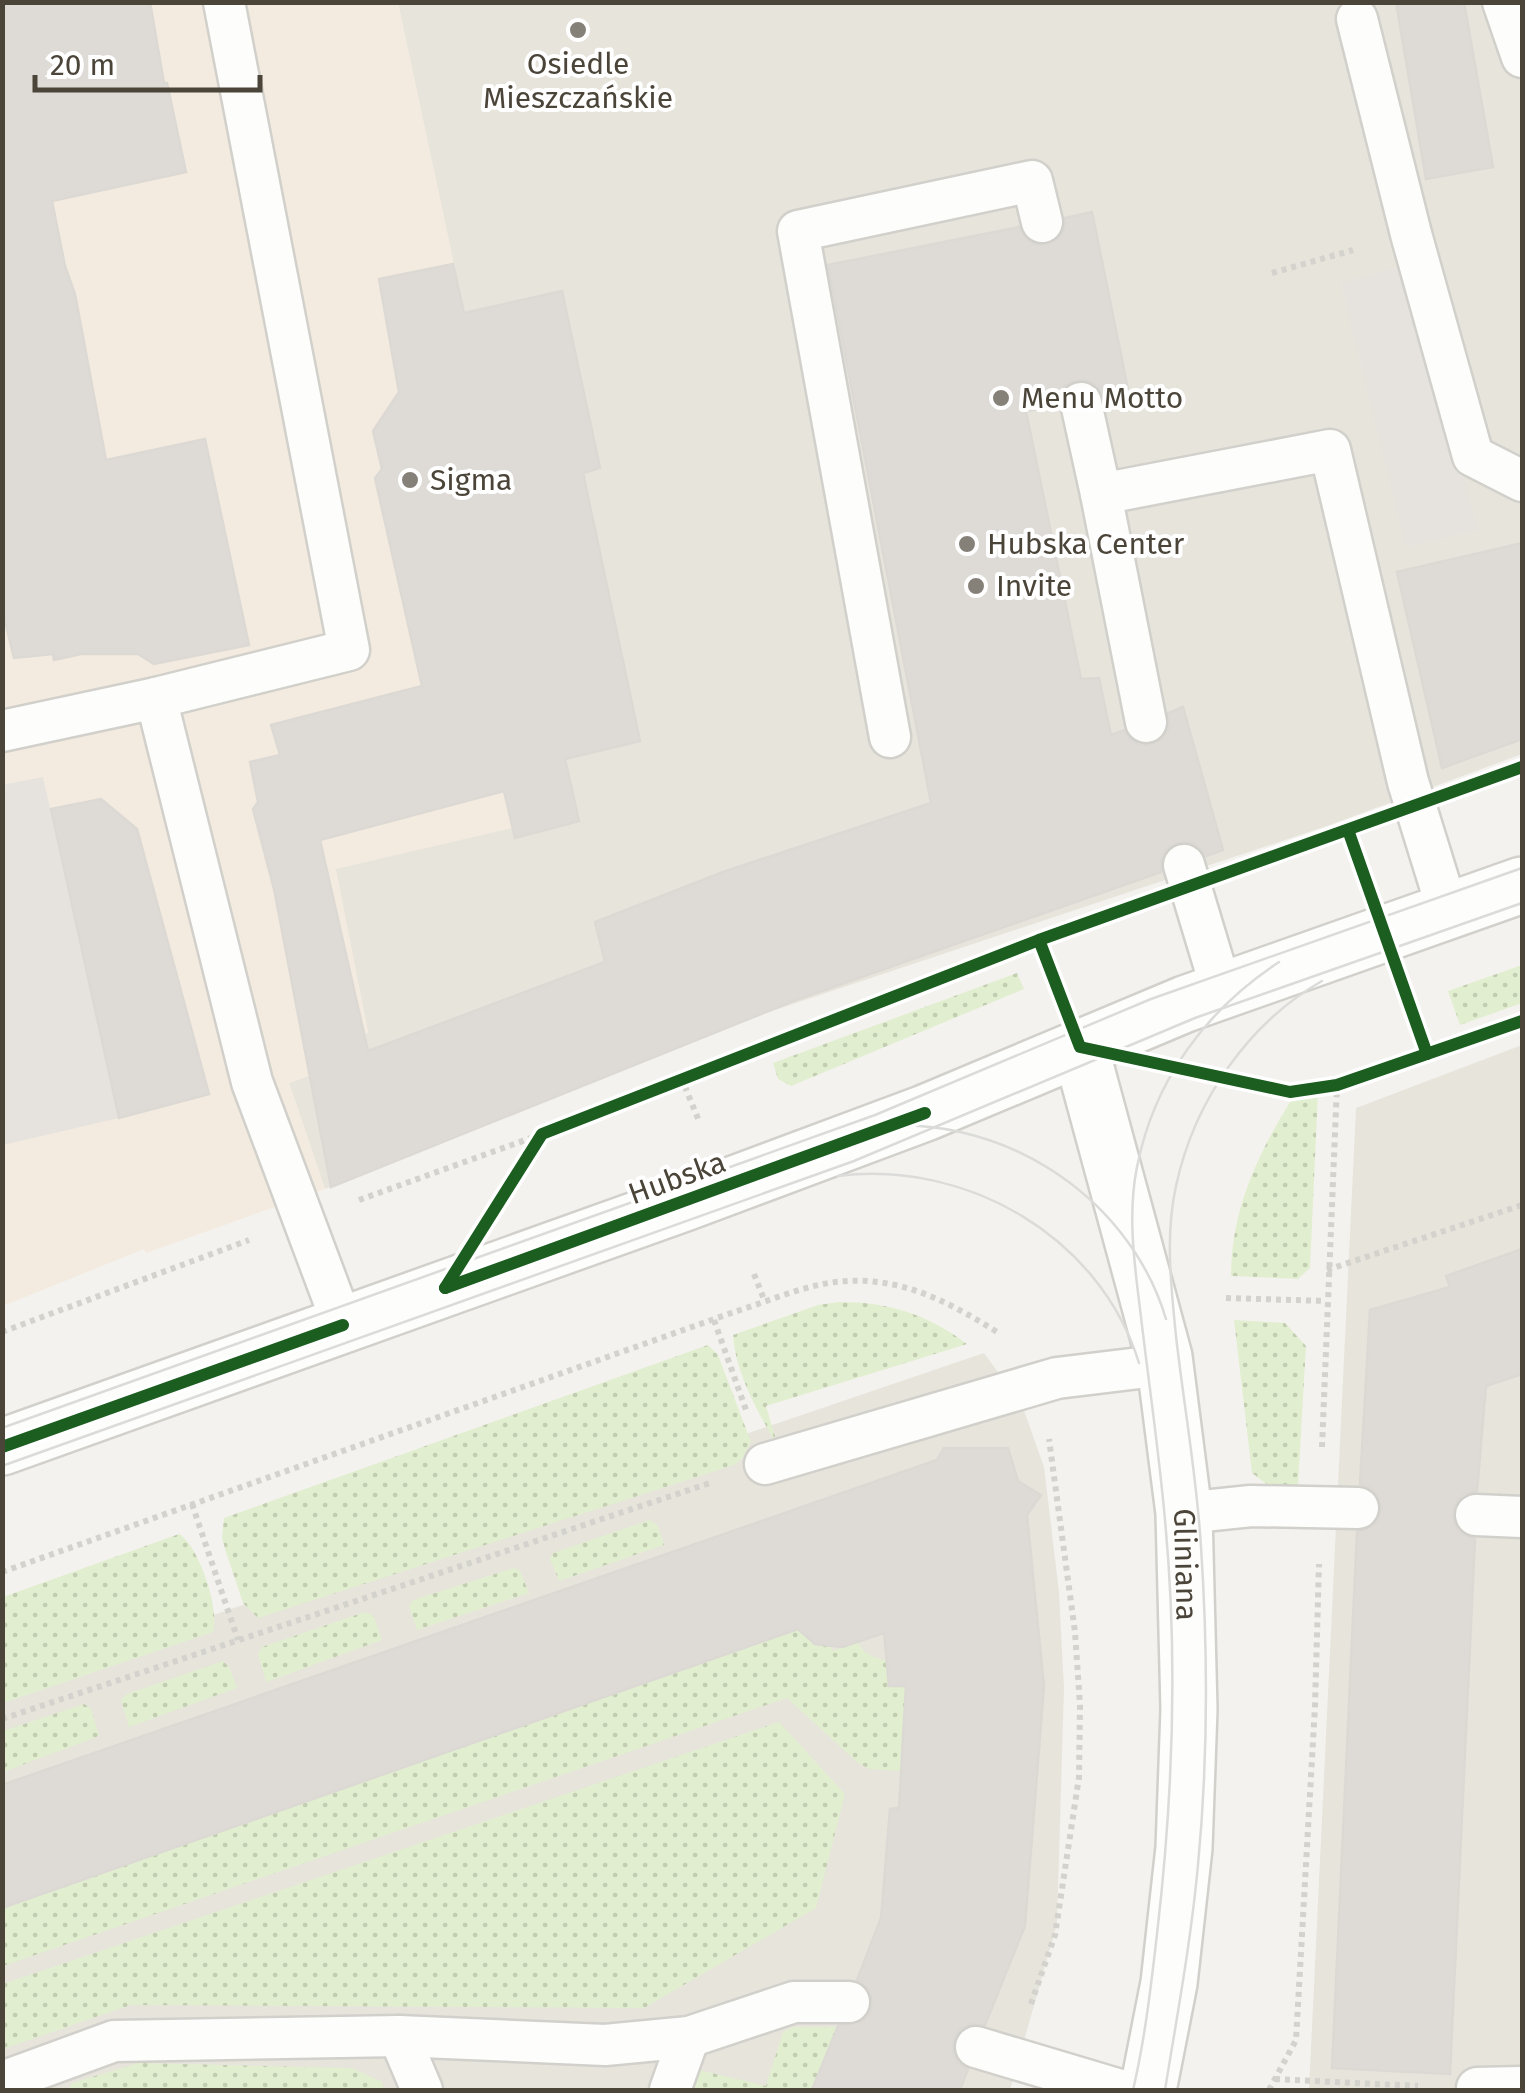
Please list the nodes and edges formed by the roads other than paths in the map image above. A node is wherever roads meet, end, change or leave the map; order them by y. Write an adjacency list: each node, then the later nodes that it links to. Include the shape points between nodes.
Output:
1 (224, 2): 9 (lane, via 349,650)
2 (1503, 2): 4 (lane)
3 (1357, 19): 7 (lane, via 1473,456)
4 (1522, 57)
5 (1042, 222): 12 (lane, via 1032,180 798,231)
6 (1081, 403): 8 (lane)
7 (1522, 480)
8 (1101, 494): 10 (lane); 15 (lane, via 1330,450 1408,782)
9 (156, 698): 11 (lane); 18 (lane, via 252,1082)
10 (1146, 722)
11 (2, 731)
12 (890, 737)
13 (1184, 865): 16 (lane)
14 (1522, 885): 15 (street, Hubska)
15 (1448, 911): 16 (street, Hubska)
16 (1222, 991): 17 (street, Hubska)
17 (1080, 1046): 18 (street, Hubska, via 925,1114); 19 (street, Gliniana)
18 (343, 1325): 20 (street, Hubska)
19 (1164, 1365): 21 (lane, via 1058,1378); 23 (street, Gliniana)
20 (2, 1447)
21 (765, 1464)
22 (1340, 1508): 23 (lane)
23 (1184, 1513): 36 (street, Gliniana, via 1184,1848)
24 (1476, 1516): 25 (lane)
25 (1522, 1517)
26 (849, 2002): 28 (lane, via 794,2002)
27 (399, 2036): 28 (lane, via 605,2045); 30 (lane, via 114,2041); 33 (lane)
28 (689, 2037): 34 (lane)
29 (994, 2053): 35 (lane)
30 (2, 2082)
31 (1477, 2088): 32 (lane)
32 (1522, 2088)
33 (422, 2090)
34 (670, 2090)
35 (1120, 2090)
36 (1148, 2090)

